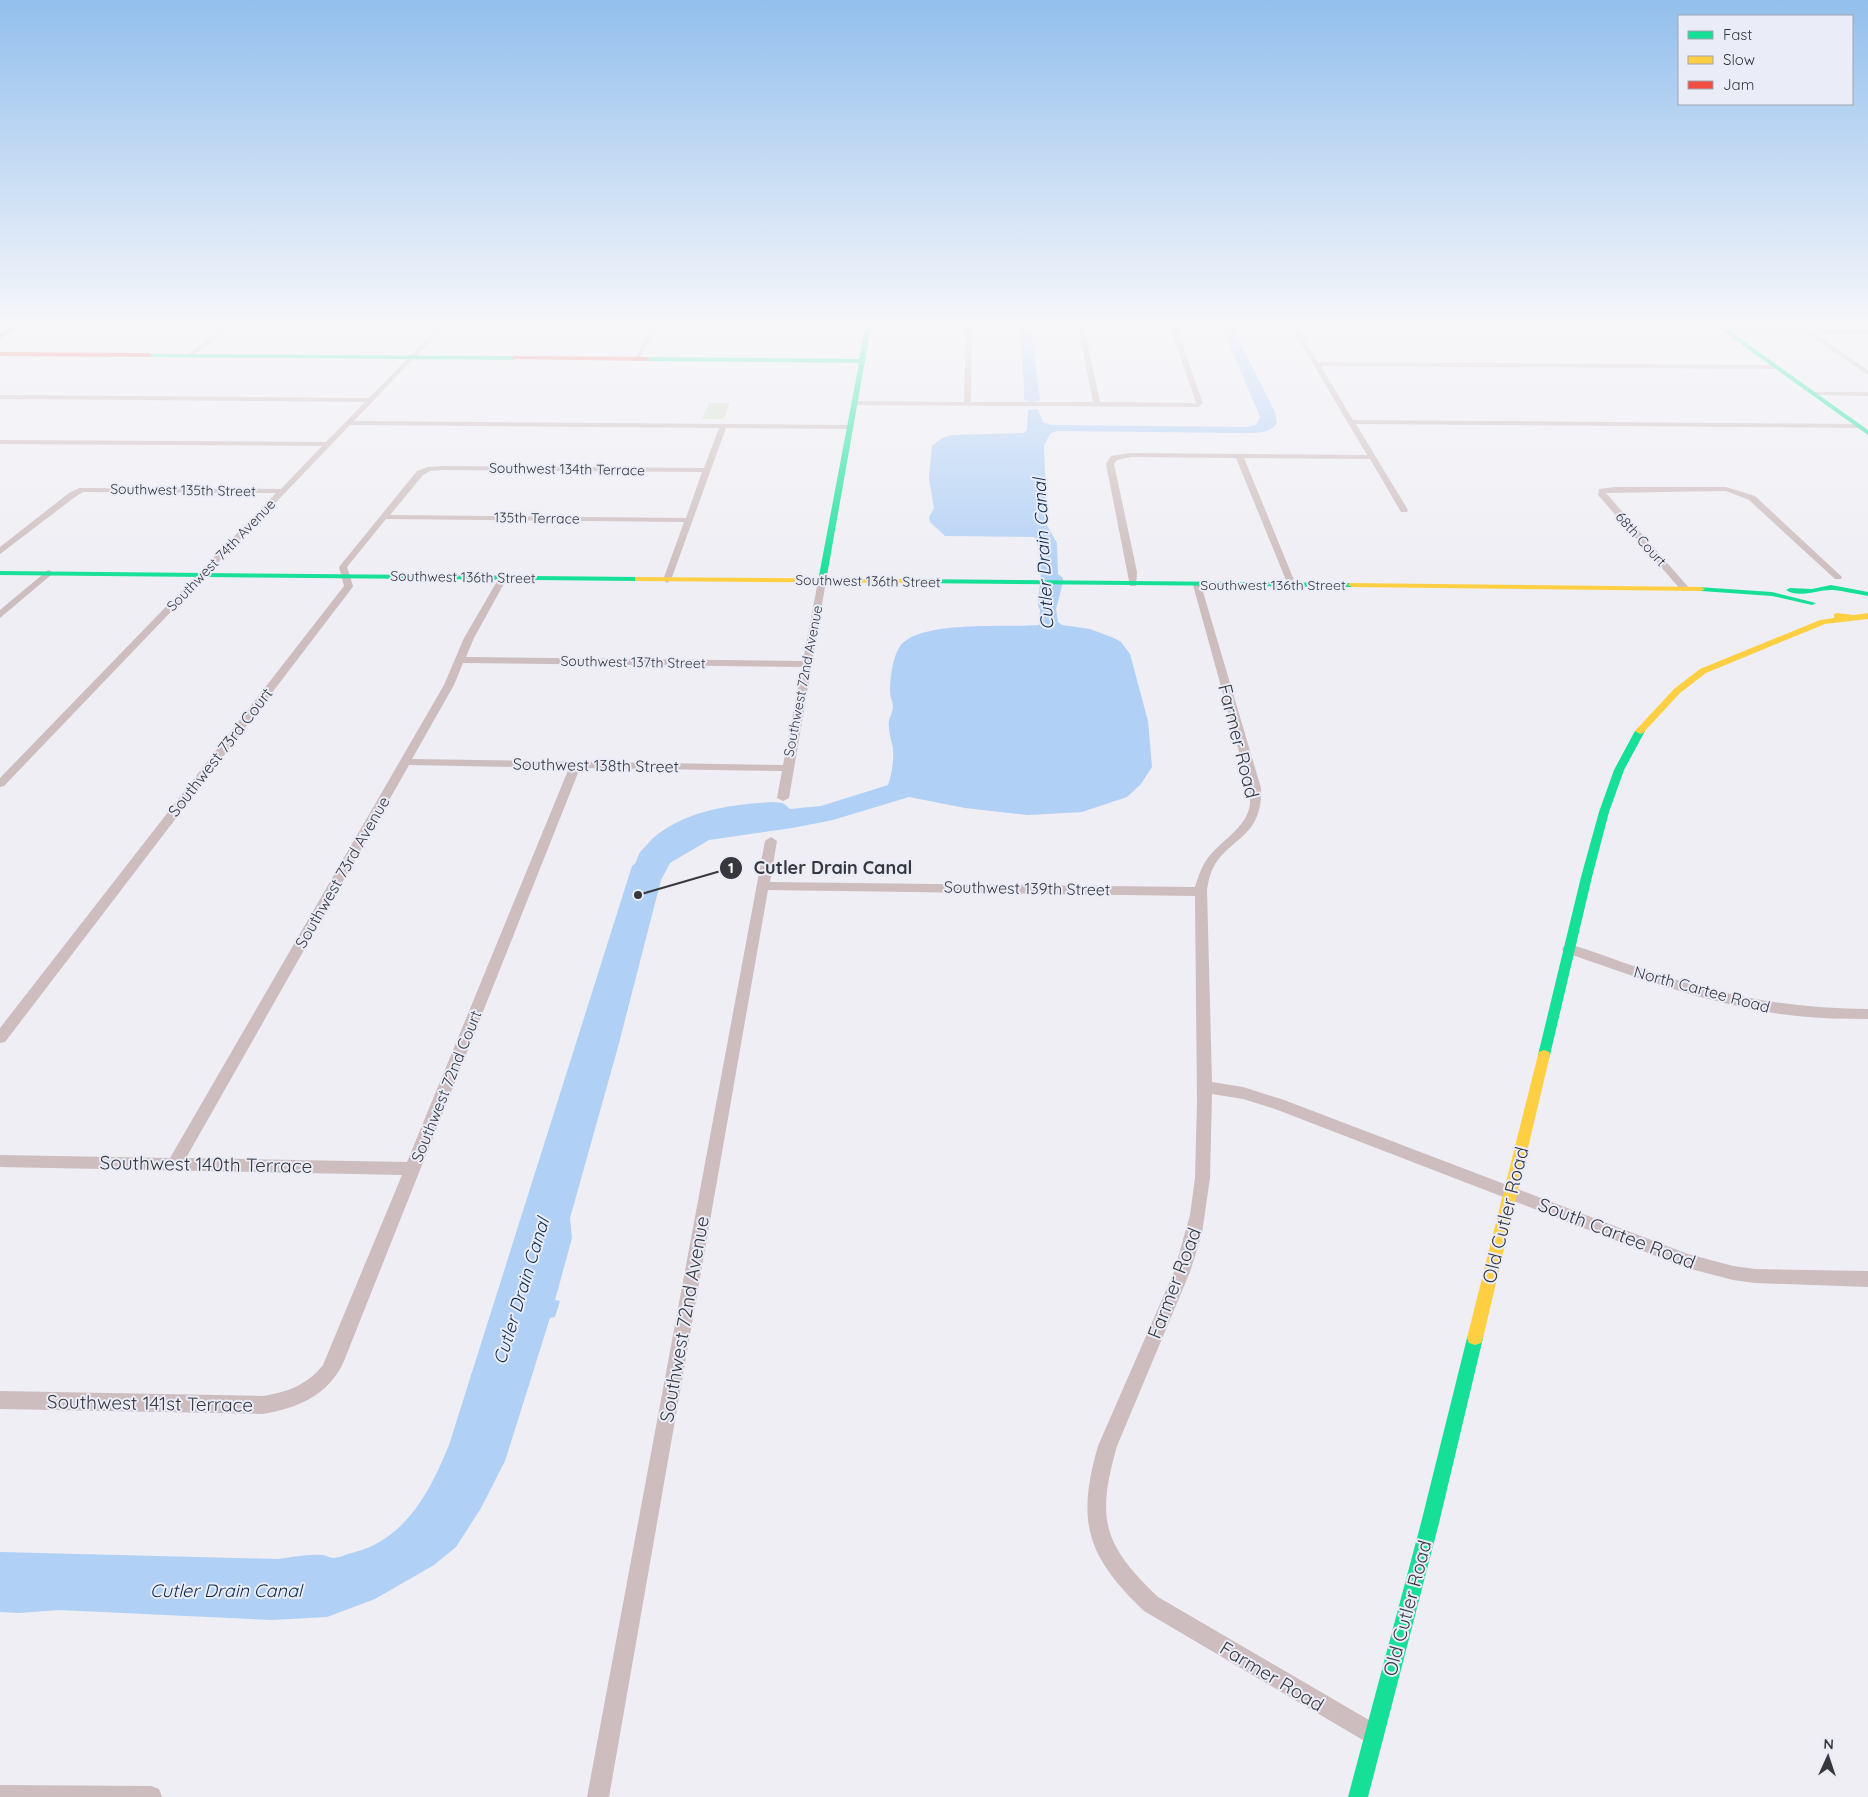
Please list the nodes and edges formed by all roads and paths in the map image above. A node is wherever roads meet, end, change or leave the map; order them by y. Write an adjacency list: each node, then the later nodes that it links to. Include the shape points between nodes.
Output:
1 (360, 411): 5 (street, Southwest 74th Avenue)
2 (853, 411): 8 (street, Southwest 72nd Avenue)
3 (1345, 411): 6 (street)
4 (1837, 411): 9 (street)
5 (349, 422): 7 (street); 11 (street, Southwest 74th Avenue)
6 (1352, 422): 9 (street); 14 (street)
7 (723, 426): 8 (street); 16 (street)
8 (850, 427): 29 (street, Southwest 72nd Avenue)
9 (1864, 430)
10 (4, 442): 11 (street); 12 (street)
11 (328, 444): 17 (street, Southwest 74th Avenue)
12 (0, 447)
13 (1239, 456): 14 (street); 30 (street, via 1131,455 1114,458 1110,464); 32 (street)
14 (1373, 457): 18 (street)
15 (428, 469): 16 (street, Southwest 134th Terrace); 19 (street, Southwest 73rd Court, via 418,474)
16 (707, 470): 20 (street)
17 (283, 491): 21 (street, Southwest 135th Street, via 82,490); 24 (street, Southwest 74th Avenue)
18 (1404, 510)
19 (385, 517): 20 (street, 135th Terrace); 25 (street, Southwest 73rd Court, via 343,567)
20 (688, 520): 28 (street)
21 (0, 551)
22 (0, 573): 23 (street, Southwest 136th Street)
23 (48, 574): 24 (street, Southwest 136th Street); 38 (street)
24 (202, 575): 25 (street, Southwest 136th Street); 47 (street, Southwest 74th Avenue)
25 (345, 576): 27 (street, Southwest 136th Street); 54 (street, Southwest 73rd Court, via 349,586)
26 (1838, 577): 33 (street, 68th Court, via 1752,498 1730,490 1602,491 1602,495)
27 (503, 578): 28 (street, Southwest 136th Street); 41 (street, Southwest 73rd Avenue)
28 (667, 580): 29 (street, Southwest 136th Street)
29 (822, 581): 30 (street, Southwest 136th Street); 42 (street, Southwest 72nd Avenue)
30 (1133, 584): 31 (street, Southwest 136th Street)
31 (1196, 584): 32 (street, Southwest 136th Street); 51 (street, Farmer Road, via 1256,794 1256,807 1250,823 1210,861)
32 (1292, 585): 33 (street, Southwest 136th Street)
33 (1685, 589): 36 (street, Southwest 136th Street, via 1736,590)
34 (1852, 592): 35 (street); 36 (street, via 1830,587); 37 (street)
35 (1868, 594)
36 (1813, 600): 40 (street, via 1832,614); 43 (street, Old Cutler Road, via 1808,616 1801,623 1713,660)
37 (1868, 604)
38 (0, 615)
39 (1868, 616): 40 (street)
40 (1847, 618): 43 (street, via 1823,622 1722,665)
41 (459, 660): 42 (street, Southwest 137th Street); 44 (street, Southwest 73rd Avenue, via 449,685)
42 (806, 664): 46 (street, Southwest 72nd Avenue)
43 (1711, 666): 52 (street, Old Cutler Road, via 1664,704 1627,750 1609,792)
44 (404, 762): 45 (street, Southwest 138th Street); 57 (street, Southwest 73rd Avenue)
45 (576, 764): 46 (street, Southwest 138th Street); 58 (street, Southwest 72nd Court)
46 (787, 768): 48 (street, Southwest 72nd Avenue)
47 (0, 784)
48 (783, 798)
49 (771, 841): 50 (street, Southwest 72nd Avenue)
50 (763, 886): 51 (street, Southwest 139th Street); 66 (street, Southwest 72nd Avenue)
51 (1201, 892): 55 (street, Farmer Road)
52 (1569, 950): 53 (street, North Cartee Road, via 1689,988 1753,1004); 59 (street, Old Cutler Road)
53 (1868, 1014)
54 (0, 1038)
55 (1205, 1087): 59 (street, South Cartee Road, via 1243,1093 1279,1104); 63 (street, Farmer Road, via 1203,1186 1196,1232 1182,1272 1103,1454 1096,1487 1098,1527 1113,1564 1135,1591 1151,1604)
56 (0, 1161): 57 (street, Southwest 140th Terrace)
57 (175, 1164): 58 (street, Southwest 140th Terrace)
58 (413, 1169): 61 (street, Southwest 72nd Court, via 331,1370 319,1384)
59 (1510, 1193): 60 (street, South Cartee Road, via 1662,1253 1712,1268 1770,1277); 63 (street, Old Cutler Road, via 1430,1523)
60 (1868, 1279)
61 (300, 1396): 62 (street, Southwest 141st Terrace, via 249,1406)
62 (0, 1400)
63 (1373, 1735): 67 (street, Old Cutler Road)
64 (0, 1796): 65 (street)
65 (151, 1797)
66 (598, 1797)
67 (1358, 1797)

